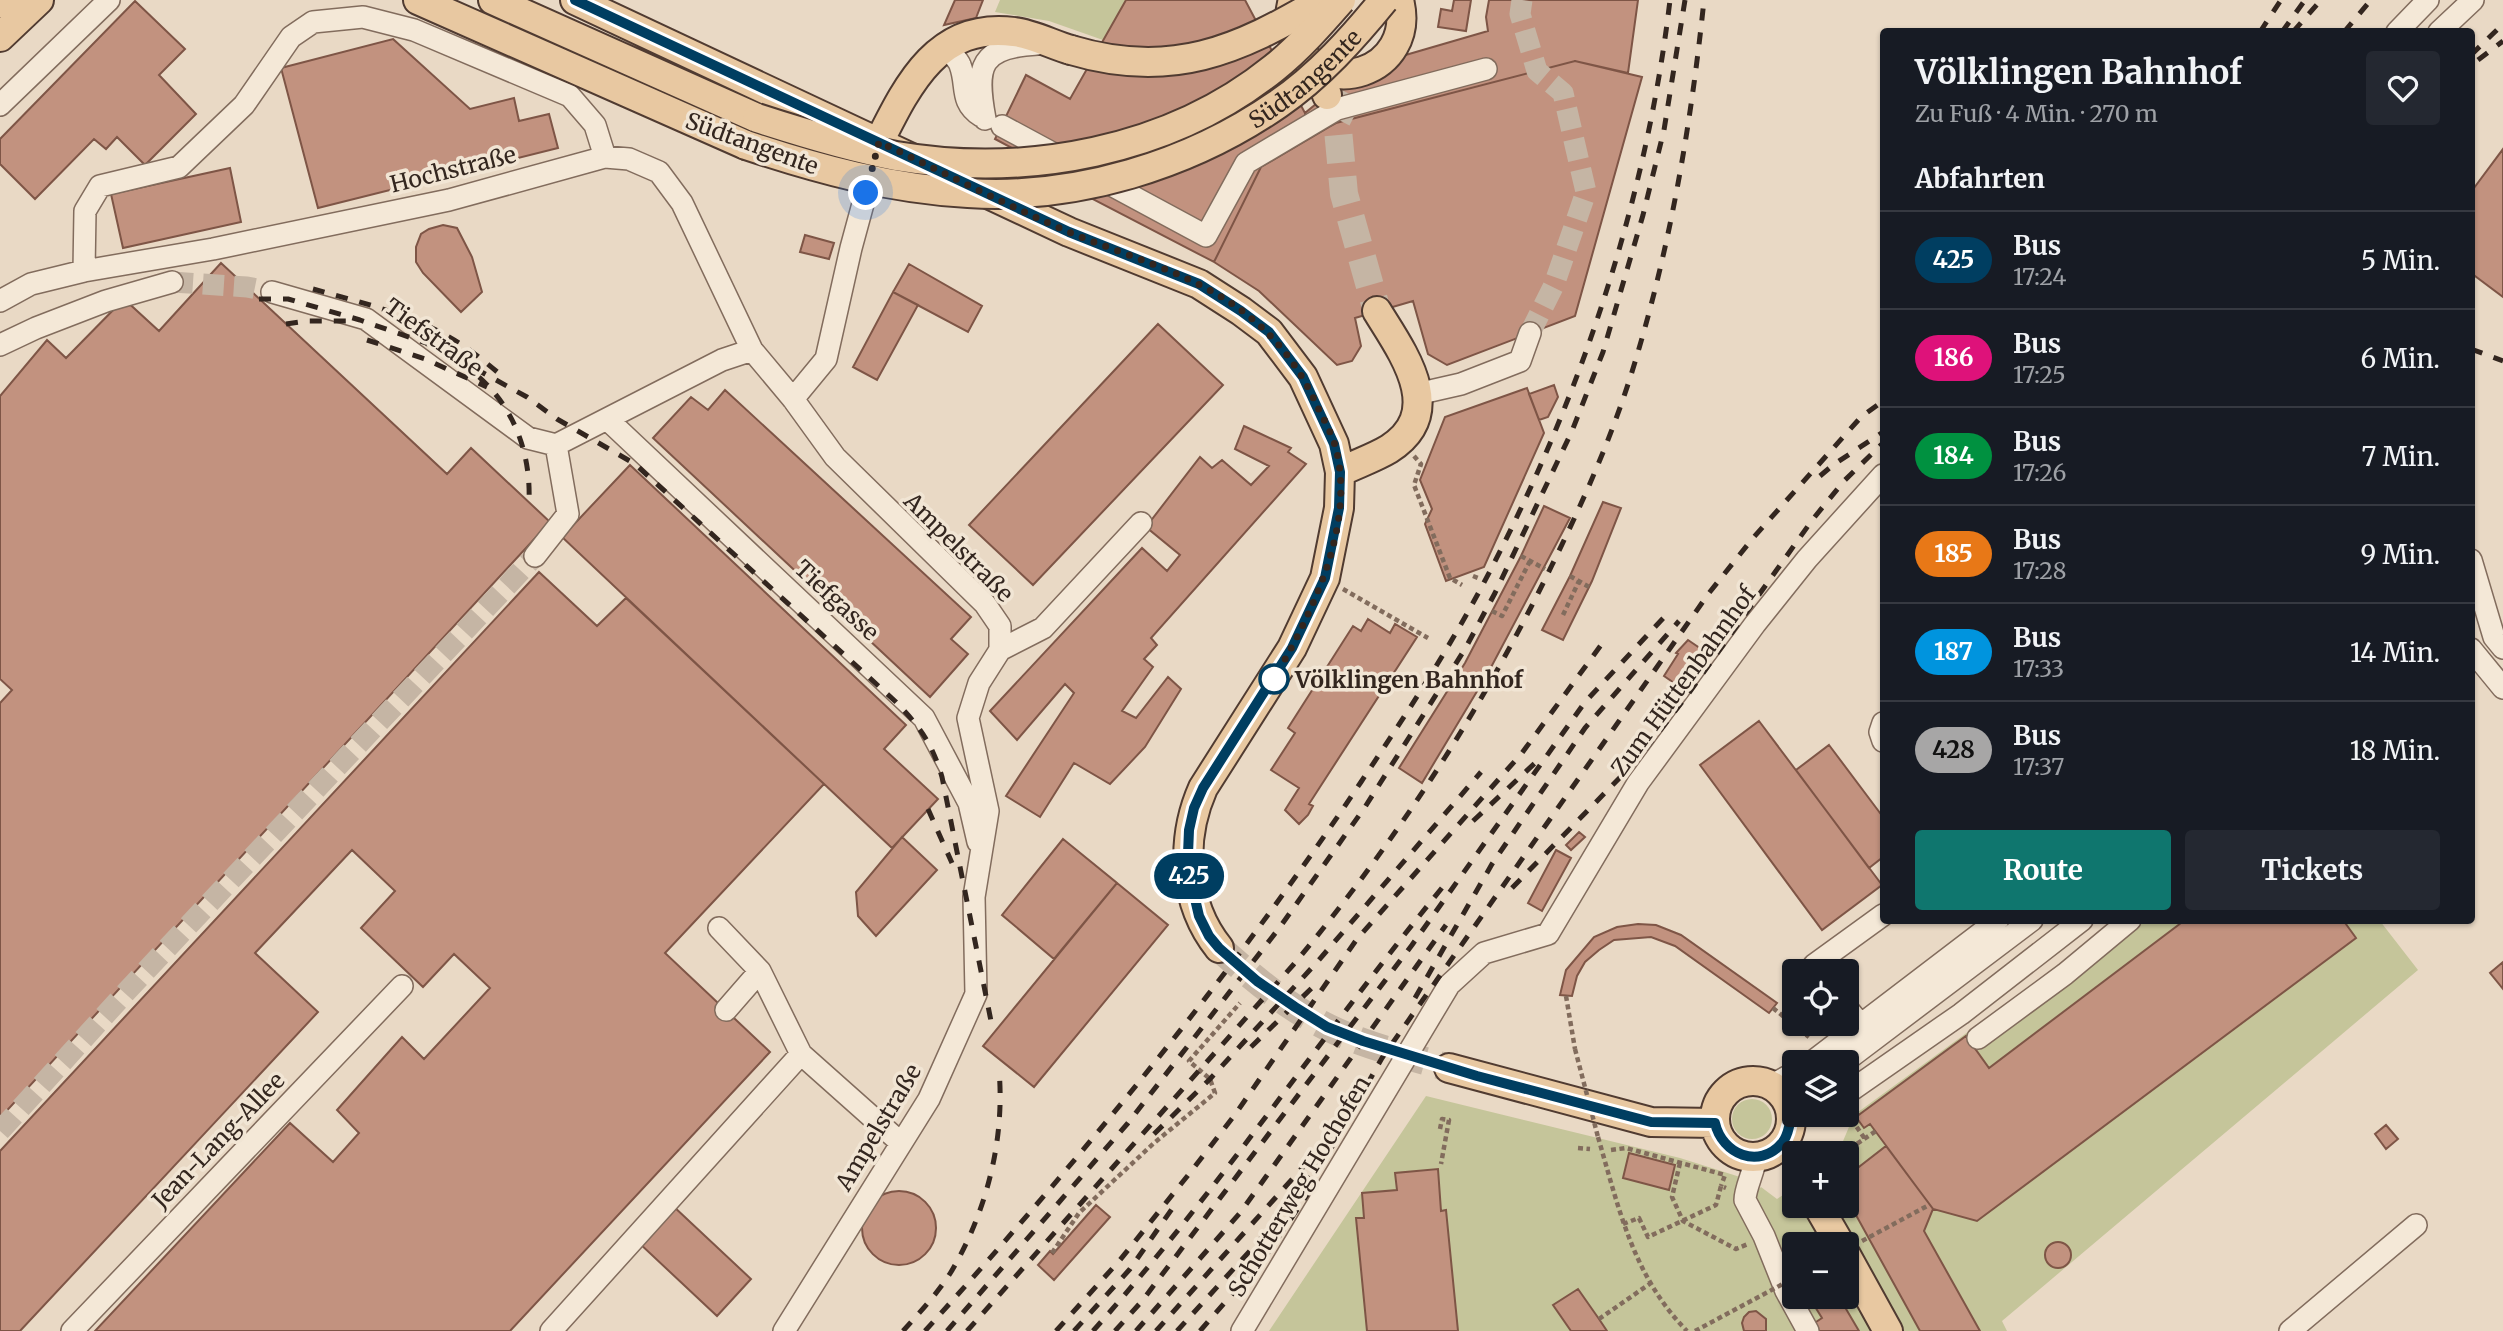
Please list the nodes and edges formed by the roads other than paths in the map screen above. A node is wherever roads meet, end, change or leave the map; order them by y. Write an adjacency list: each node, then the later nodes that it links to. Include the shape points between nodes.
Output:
1 (5, 0): 12 (main road)
2 (39, 0): 16 (main road)
3 (109, 0): 22 (lane)
4 (418, 0): 13 (main road, Südtangente, bridge, via 746,145 807,166 970,194 1046,190 1119,177 1186,154 1236,131 1280,103)
5 (493, 0): 8 (main road, Südtangente, bridge, via 757,118 808,135 895,156 1003,163 1090,153 1184,123 1241,92 1294,51)
6 (575, 0): 24 (main road)
7 (1323, 0): 18 (main road, bridge, via 1223,51 1168,63 1127,62)
8 (1341, 0)
9 (2428, 0): 14 (lane)
10 (2473, 0): 15 (lane)
11 (1292, 1): 19 (main road, via 1292,32)
12 (0, 3)
13 (1400, 4): 21 (main road, via 1396,44 1389,56)
14 (2401, 28)
15 (2443, 28)
16 (0, 37)
17 (946, 47): 18 (main road, via 967,34 992,31 1016,32); 23 (lane, via 960,65 971,109); 24 (main road, via 915,77)
18 (1059, 47): 23 (lane, via 1003,48 985,63 979,88)
19 (1315, 65): 21 (main road); 21 (main road, via 1346,75)
20 (1486, 69): 23 (lane, via 1337,109 1257,156 1246,163 1206,236)
21 (1348, 85)
22 (0, 105)
23 (994, 122)
24 (879, 142): 35 (lane, via 826,359); 38 (main road, via 1069,232 1199,284 1241,311 1269,332 1303,377 1334,444)
25 (605, 157): 26 (lane, Hochstraße, via 449,200); 26 (lane, via 595,125 570,96 414,30 363,17 313,22 291,37 244,105 179,167 100,186 85,212); 33 (lane, Hochstraße, via 629,159 659,172 682,203)
26 (84, 271): 29 (lane, Hochstraße, via 31,284)
27 (172, 282): 32 (lane, via 106,301)
28 (272, 292): 37 (lane, Tiefstraße, via 366,319 528,438)
29 (0, 301)
30 (1377, 312): 34 (main road, via 1409,363)
31 (1530, 333): 34 (lane, via 1520,361 1461,384)
32 (0, 345)
33 (752, 350): 35 (lane, Hochstraße); 36 (lane, via 722,360)
34 (1417, 394): 38 (main road, via 1418,409 1401,440)
35 (793, 399): 44 (lane, Ampelstraße, via 835,457 985,604 1000,626)
36 (607, 419): 37 (lane); 47 (lane, Tiefgasse, via 924,718 969,803)
37 (556, 445): 41 (lane, via 568,514)
38 (1340, 472): 55 (main road, via 1339,508 1325,578 1292,648 1194,808 1189,873 1199,916)
39 (1880, 478): 54 (lane, Zum Hüttenbahnhof, via 1807,559 1653,762)
40 (1141, 523): 44 (lane, via 1043,628)
41 (535, 556)
42 (2475, 573): 43 (lane, via 2494,637)
43 (2503, 648)
44 (1000, 650): 47 (lane, Ampelstraße, via 979,683 968,718 988,811)
45 (2475, 654): 46 (lane)
46 (2503, 688)
47 (981, 853): 70 (lane, Ampelstraße, via 974,897 976,994 929,1099)
48 (1880, 917): 56 (lane)
49 (1993, 924): 60 (lane)
50 (2027, 924): 63 (lane)
51 (2077, 924): 67 (lane, via 1961,1014)
52 (2125, 924): 61 (lane)
53 (719, 928): 57 (lane)
54 (1548, 934): 77 (lane, Schotterweg Hochofen, via 1484,953 1449,985)
55 (1219, 948)
56 (1822, 959)
57 (760, 971): 59 (lane); 64 (lane)
58 (402, 986): 74 (lane, Jean-Lang-Allee)
59 (726, 1010)
60 (1860, 1024): 62 (lane)
61 (1978, 1038)
62 (1819, 1050)
63 (1859, 1051)
64 (800, 1054): 70 (lane); 75 (lane)
65 (1449, 1068): 68 (main road, via 1651,1122)
66 (1782, 1079): 68 (main road, via 1732,1087 1717,1106)
67 (1859, 1085)
68 (1715, 1123): 71 (main road, via 1719,1137 1741,1156)
69 (1789, 1127): 71 (main road)
70 (901, 1143): 76 (lane, Ampelstraße)
71 (1777, 1156): 78 (lane, via 1754,1173 1745,1200)
72 (2416, 1225): 80 (lane)
73 (1859, 1270): 79 (main road)
74 (72, 1331)
75 (551, 1331)
76 (784, 1331)
77 (1242, 1331)
78 (1808, 1331)
79 (1888, 1331)
80 (2290, 1331)

